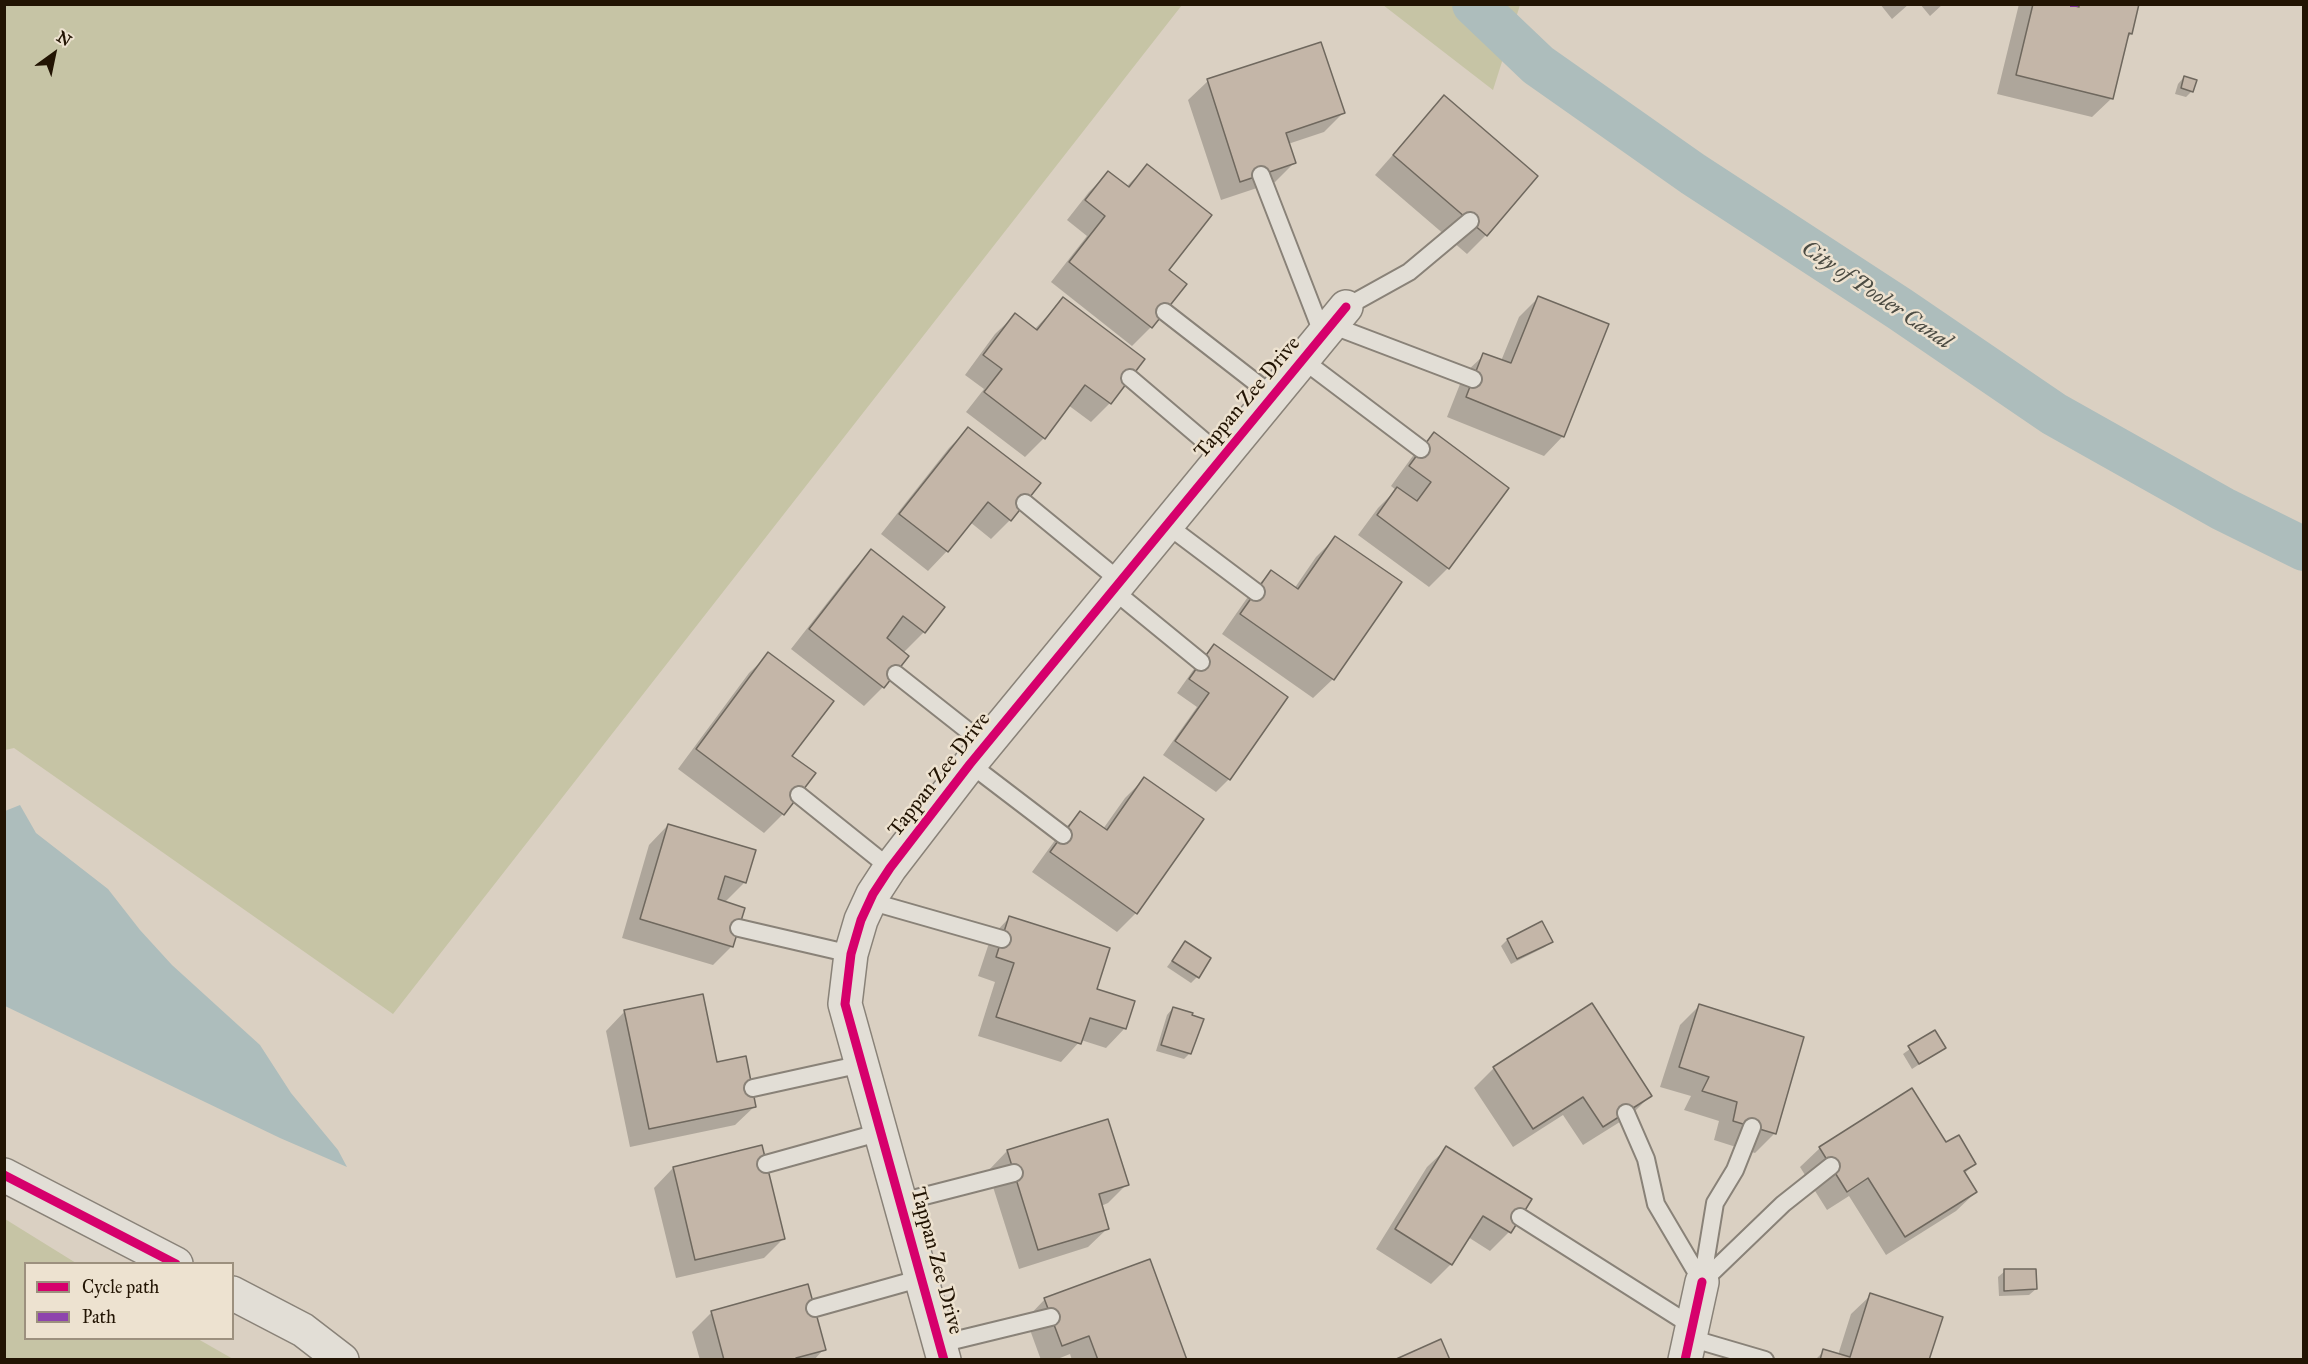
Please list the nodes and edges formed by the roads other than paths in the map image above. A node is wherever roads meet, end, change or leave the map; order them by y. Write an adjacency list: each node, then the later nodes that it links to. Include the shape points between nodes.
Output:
1 (1261, 174): 4 (lane)
2 (1470, 221): 4 (lane, via 1409,272)
3 (1165, 312): 8 (lane)
4 (1334, 322): 5 (street, Tappan Zee Drive); 7 (lane)
5 (1303, 360): 8 (street, Tappan Zee Drive); 9 (lane)
6 (1130, 378): 10 (lane)
7 (1473, 379)
8 (1273, 396): 10 (street, Tappan Zee Drive)
9 (1421, 449)
10 (1223, 457): 12 (street, Tappan Zee Drive)
11 (1025, 503): 13 (lane)
12 (1167, 525): 13 (street, Tappan Zee Drive); 14 (lane)
13 (1117, 586): 15 (lane); 17 (street, Tappan Zee Drive)
14 (1256, 592)
15 (1201, 662)
16 (896, 674): 17 (lane)
17 (978, 754): 19 (lane); 20 (street, Tappan Zee Drive)
18 (799, 795): 20 (lane)
19 (1063, 835)
20 (890, 867): 21 (street, Tappan Zee Drive)
21 (869, 901): 23 (lane); 24 (street, Tappan Zee Drive)
22 (739, 928): 24 (lane)
23 (1002, 939)
24 (851, 954): 25 (street, Tappan Zee Drive, via 845,1004)
25 (862, 1064): 26 (lane); 29 (street, Tappan Zee Drive)
26 (753, 1088)
27 (1626, 1113): 38 (lane, via 1646,1159 1656,1204)
28 (1752, 1127): 38 (lane, via 1735,1170 1715,1203)
29 (881, 1132): 30 (lane); 34 (street, Tappan Zee Drive)
30 (766, 1164)
31 (1831, 1166): 38 (lane, via 1783,1204)
32 (1014, 1173): 34 (lane)
33 (4, 1175): 36 (street)
34 (901, 1202): 37 (street, Tappan Zee Drive)
35 (1520, 1217): 42 (lane)
36 (174, 1262)
37 (922, 1278): 40 (lane); 43 (street, Tappan Zee Drive)
38 (1702, 1282): 42 (street)
39 (234, 1294): 44 (street, via 303,1330)
40 (814, 1308)
41 (1051, 1317): 43 (lane)
42 (1689, 1341): 45 (lane)
43 (942, 1352)
44 (342, 1359)
45 (1765, 1359)

